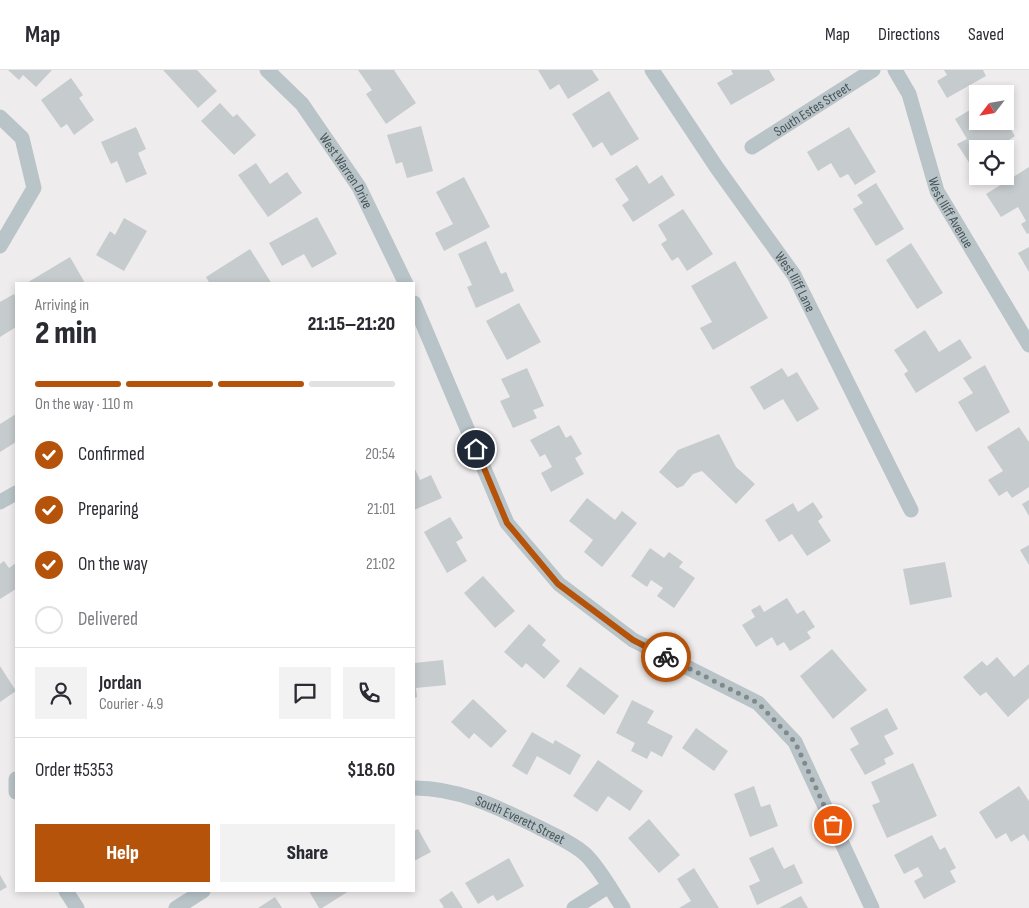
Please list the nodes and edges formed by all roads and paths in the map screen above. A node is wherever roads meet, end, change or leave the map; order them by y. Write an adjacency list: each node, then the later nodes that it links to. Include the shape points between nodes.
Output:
1 (267, 70): 8 (street, West Warren Drive, via 302,104 359,187)
2 (652, 70): 13 (street, West Iliff Lane, via 794,275)
3 (873, 70): 6 (street, South Estes Street)
4 (895, 70): 10 (street, West Iliff Avenue, via 909,94 937,192)
5 (0, 117): 7 (street, via 22,138 34,188)
6 (752, 147)
7 (0, 246)
8 (401, 282)
9 (415, 305): 22 (street, via 507,523 558,584 633,640 758,703 795,742)
10 (1029, 345)
11 (15, 494): 12 (street)
12 (0, 502)
13 (911, 510)
14 (415, 788): 15 (street, South Everett Street, via 469,796 565,841 585,854)
15 (609, 886): 20 (street); 21 (street, South Everett Street)
16 (67, 892): 18 (street)
17 (201, 892): 19 (street)
18 (77, 908)
19 (176, 908)
20 (574, 908)
21 (623, 908)
22 (872, 908)

